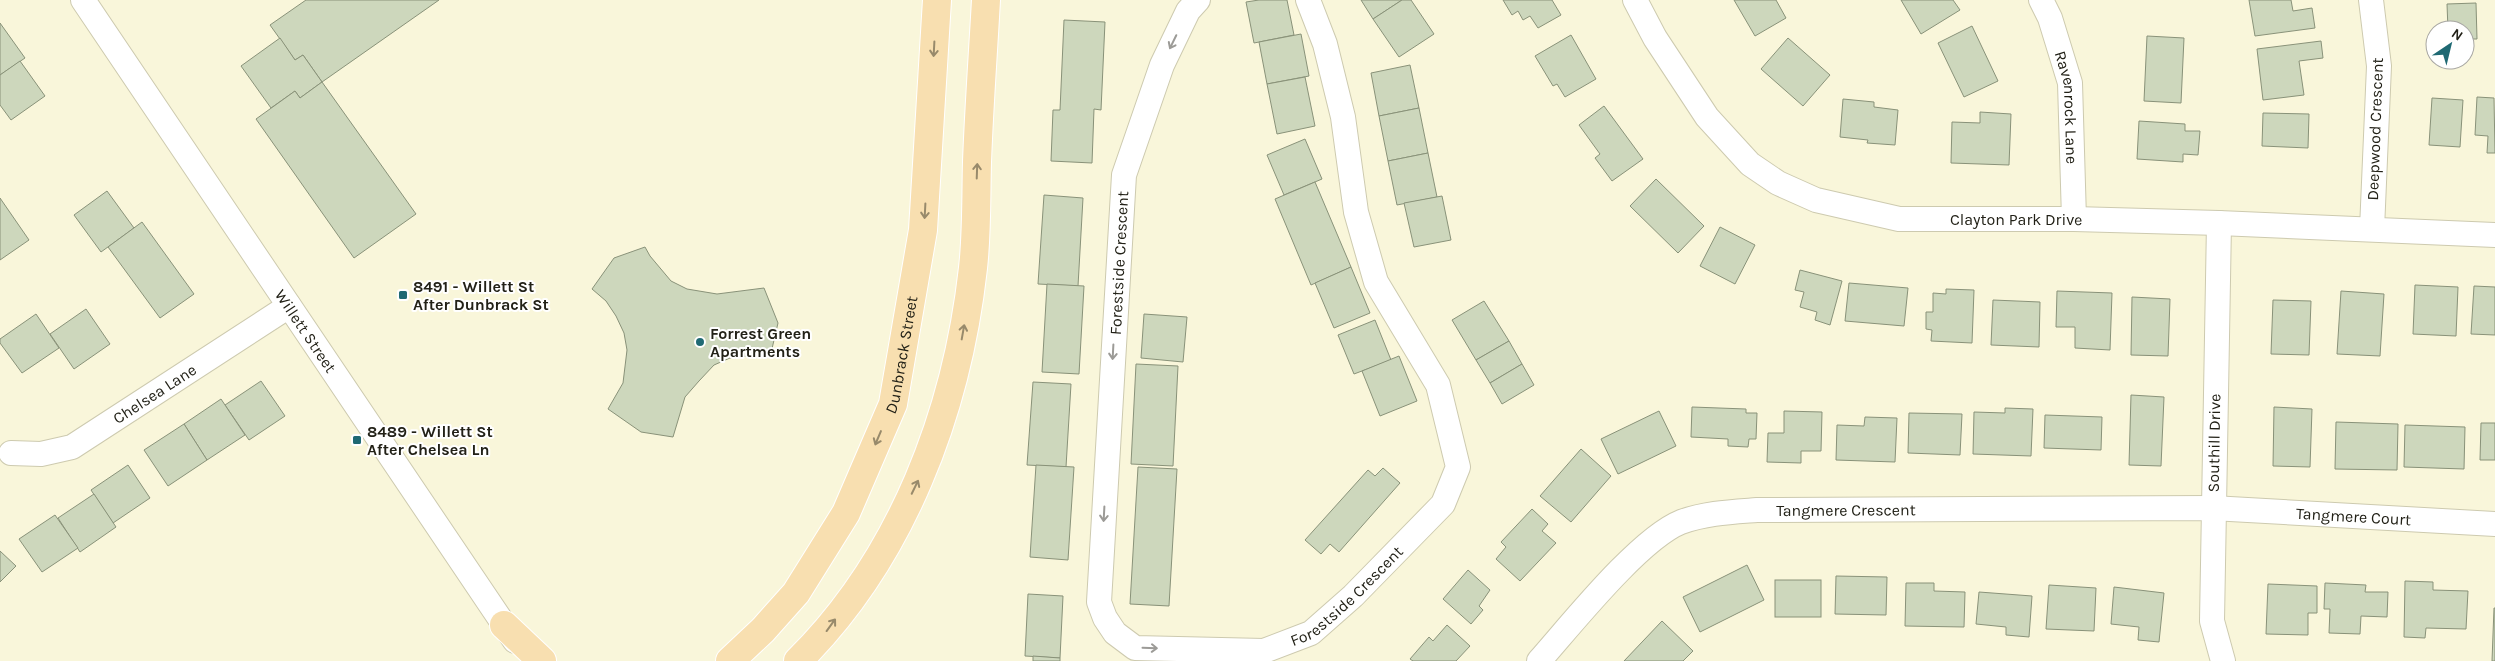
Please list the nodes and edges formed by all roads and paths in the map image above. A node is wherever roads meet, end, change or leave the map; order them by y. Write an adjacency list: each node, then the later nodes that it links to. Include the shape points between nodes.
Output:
1 (83, 0): 13 (street, Willett Street)
2 (938, 0): 18 (main road, Dunbrack Street, one-way to 18, via 924,230 893,404 846,513 796,593)
3 (986, 0): 23 (main road, one-way to 3, via 822,637 861,584 897,526 926,466 947,402 963,335 973,267)
4 (1198, 0): 5 (street, Forestside Crescent, one-way to 5, via 1188,11 1162,65 1124,175 1099,602 1114,633 1135,648 1264,651 1311,633 1353,596 1443,504 1458,467 1438,385 1376,282 1356,212 1343,117 1327,53)
5 (1308, 0)
6 (1634, 0): 9 (street, Clayton Park Drive, via 1707,117 1750,164 1778,182 1816,200 1899,219)
7 (2041, 0): 9 (street, Ravenrock Lane, via 2050,18 2070,83)
8 (2371, 0): 11 (street, Deepwood Crescent, via 2380,66)
9 (2074, 219): 10 (street, Clayton Park Drive)
10 (2218, 223): 11 (street, Clayton Park Drive); 15 (street, Southill Drive)
11 (2372, 229): 12 (street, Clayton Park Drive)
12 (2495, 235)
13 (289, 306): 14 (street, Chelsea Lane, via 72,447 41,454); 17 (street, Willett Street)
14 (11, 453)
15 (2212, 508): 16 (street, Tangmere Court); 24 (street, Tangmere Crescent, via 1720,512 1680,523 1650,542); 25 (street, Southill Drive, via 2212,621)
16 (2495, 524)
17 (504, 625): 19 (street, Willett Street); 20 (main road)
18 (762, 630): 21 (main road); 22 (main road, Dunbrack Street)
19 (529, 661)
20 (542, 661)
21 (710, 661)
22 (730, 661)
23 (798, 661)
24 (1539, 661)
25 (2224, 661)

